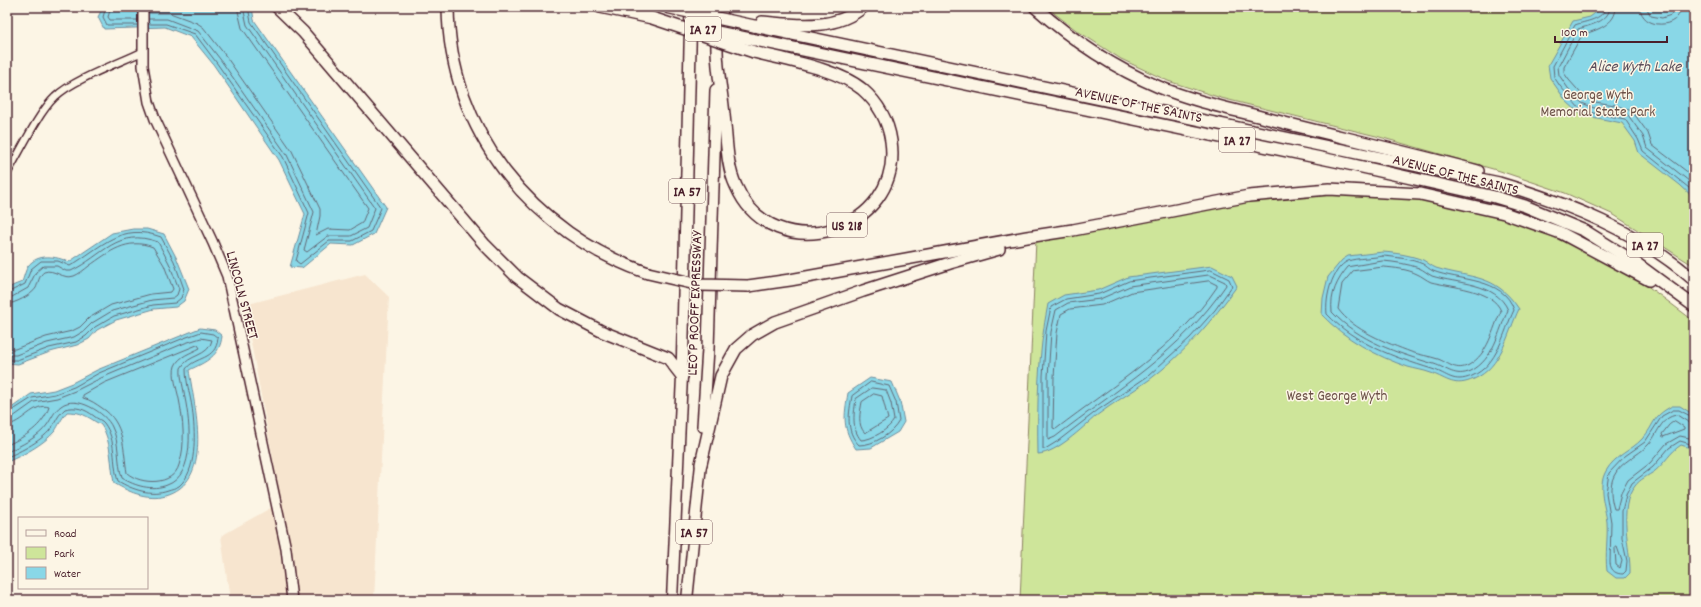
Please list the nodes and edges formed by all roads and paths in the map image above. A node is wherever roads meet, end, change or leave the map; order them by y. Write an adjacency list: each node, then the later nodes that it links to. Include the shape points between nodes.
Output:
1 (143, 7): 16 (main road, LINCOLN STREET)
2 (277, 7): 22 (highway, via 303,32 485,245 517,277 559,309 579,320 668,358)
3 (600, 7): 13 (highway, AVENUE OF THE SAINTS)
4 (666, 7): 12 (highway, AVENUE OF THE SAINTS / IA 27, bridge)
5 (681, 7): 12 (highway, bridge)
6 (690, 7): 22 (highway, LEO P ROOFF EXPRESSWAY / IA 57)
7 (718, 7): 15 (highway, LEO P ROOFF EXPRESSWAY / US 218)
8 (722, 7): 15 (highway)
9 (863, 7): 14 (highway, via 840,20 820,25)
10 (1036, 7): 18 (highway, via 1074,39 1108,62 1160,87 1198,100 1490,174 1546,192)
11 (448, 10): 19 (highway, bridge, via 453,57 467,105 486,145 511,180 537,208 580,242 626,266 700,285 748,286)
12 (707, 16): 14 (highway, AVENUE OF THE SAINTS / IA 27, bridge)
13 (652, 18): 15 (highway, US 218, bridge, via 754,52 841,77 861,89 887,123 892,148 889,173 881,192 851,223 818,233 792,232 769,224 742,198 731,174); 21 (highway, AVENUE OF THE SAINTS / IA 27, bridge, via 1340,162 1495,197 1546,214 1585,231 1633,261)
14 (754, 23): 18 (highway, AVENUE OF THE SAINTS / IA 27, via 1471,176 1532,193)
15 (717, 44): 23 (highway, LEO P ROOFF EXPRESSWAY / IA 57, via 708,349)
16 (142, 52): 17 (street, via 72,85 56,96); 24 (main road, LINCOLN STREET, via 145,84 155,119 213,243 230,288 286,549)
17 (7, 174)
18 (1592, 215): 20 (highway, AVENUE OF THE SAINTS / IA 27, via 1657,253)
19 (1073, 230): 21 (highway, via 1206,204 1285,192 1358,189 1420,194 1504,213 1561,233); 23 (highway, via 943,265 761,329 736,349 721,376)
20 (1694, 280)
21 (1691, 304)
22 (682, 376): 25 (main road, LEO P ROOFF EXPRESSWAY / IA 57)
23 (701, 464): 26 (main road, LEO P ROOFF EXPRESSWAY / IA 57)
24 (292, 600)
25 (672, 600)
26 (687, 600)

